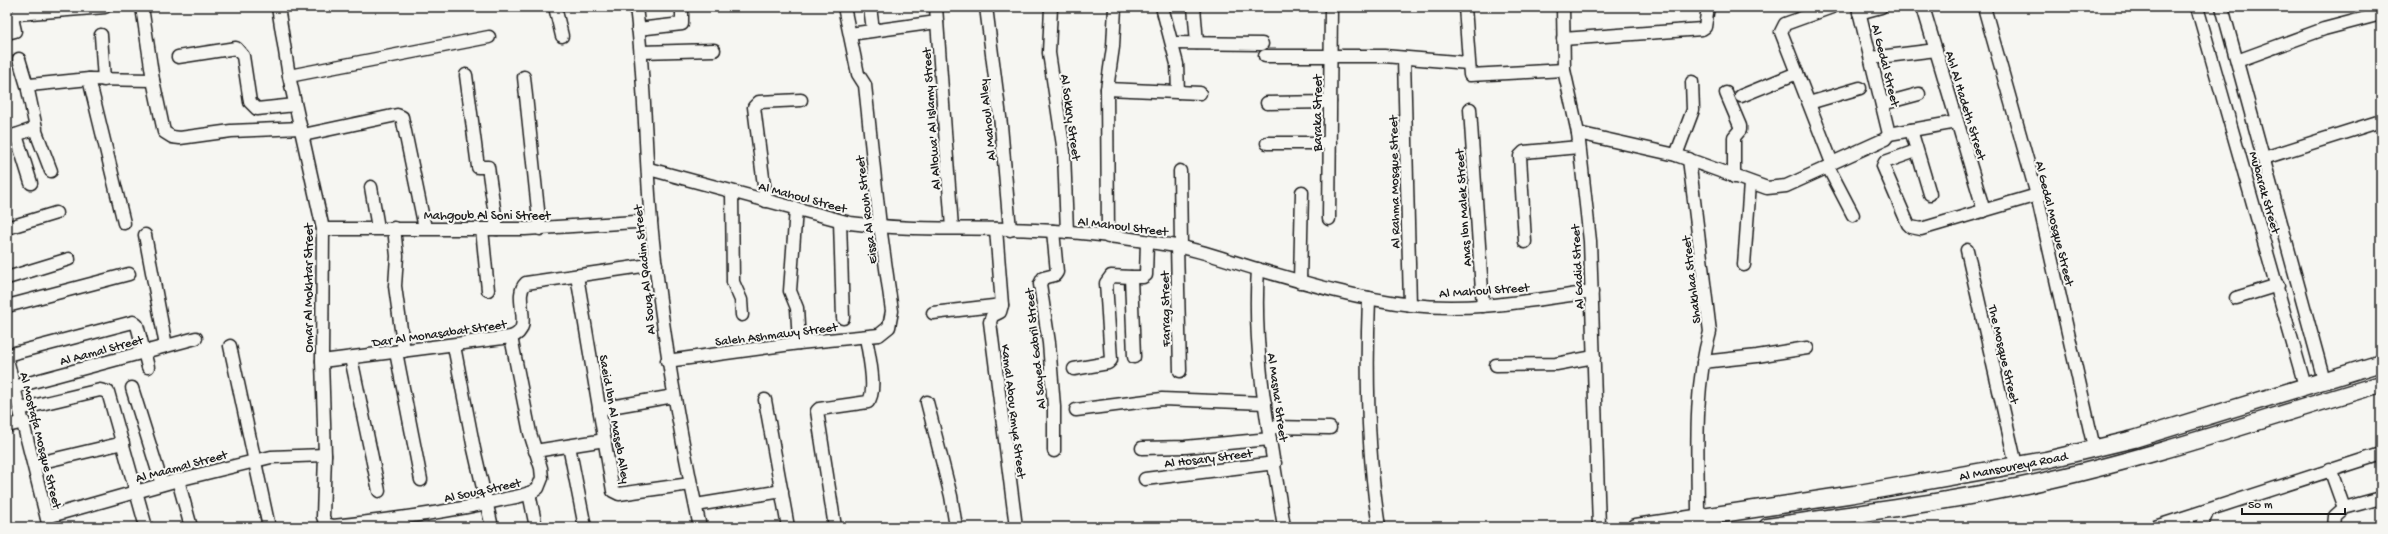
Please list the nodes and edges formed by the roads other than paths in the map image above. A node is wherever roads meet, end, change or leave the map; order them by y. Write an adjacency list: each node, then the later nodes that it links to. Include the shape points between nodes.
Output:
1 (105, 7): 25 (street)
2 (142, 7): 59 (street)
3 (278, 7): 55 (street, Omar Al Mokhtar Street)
4 (555, 7): 35 (street)
5 (636, 7): 30 (street, Al Souq Al Qadim Street)
6 (682, 7): 30 (street, via 682,24)
7 (844, 7): 33 (street, Eissa Al Rouh Street)
8 (870, 7): 31 (street)
9 (936, 7): 29 (street, Al Allowa' Al Islamy Street)
10 (986, 7): 124 (street, Al Mahoul Alley, via 1000,117)
11 (1051, 7): 126 (street, Al Sokkry Street, via 1048,53 1064,152)
12 (1115, 7): 63 (street)
13 (1162, 7): 38 (street)
14 (1194, 7): 39 (street)
15 (1331, 7): 44 (street, Baraka Street)
16 (1465, 7): 51 (street)
17 (1563, 7): 37 (street, Al Gadid Street)
18 (1708, 7): 37 (street, via 1707,23 1702,29)
19 (1832, 7): 53 (street, via 1782,27 1781,32)
20 (1881, 7): 27 (street)
21 (1923, 7): 42 (street, Ahl Al Hadeth Street)
22 (1984, 7): 102 (street, Al Gedal Mosque Street)
23 (2197, 7): 127 (street, Mubarak Street)
24 (2222, 7): 50 (street, Mubarak Street)
25 (89, 8): 26 (street)
26 (34, 10): 32 (street, via 14,15 12,18 15,31)
27 (1858, 10): 48 (street, Al Gedal Street)
28 (2381, 14): 50 (street, via 2324,29)
29 (937, 22): 31 (street); 118 (street, Al Allowa' Al Islamy Street)
30 (638, 29): 43 (street, Al Souq Al Qadim Street)
31 (873, 30): 33 (street)
32 (7, 33)
33 (850, 34): 112 (street, Eissa Al Rouh Street, via 858,74 865,85)
34 (102, 35): 58 (street)
35 (562, 36)
36 (489, 37): 55 (street)
37 (1563, 39): 52 (street, Al Gadid Street)
38 (1172, 43): 39 (street); 64 (street, via 1177,64)
39 (1197, 43): 40 (street)
40 (1262, 44)
41 (714, 50): 43 (street)
42 (1936, 50): 48 (street); 77 (street, Ahl Al Hadeth Street)
43 (641, 52): 92 (street, Al Souq Al Qadim Street)
44 (1330, 55): 45 (street); 47 (street); 70 (street, Baraka Street)
45 (1265, 56)
46 (178, 57): 74 (street, via 236,48 242,56 253,107 257,109)
47 (1404, 58): 51 (street); 149 (street, Al Rahma Mosque Street)
48 (1871, 58): 73 (street, Al Gedal Street)
49 (19, 59): 62 (street)
50 (2237, 61): 89 (street, Mubarak Street)
51 (1468, 63): 52 (street, via 1469,74 1473,76)
52 (1564, 70): 82 (street, Al Gadid Street)
53 (1797, 73): 68 (street); 72 (street)
54 (466, 75): 122 (street, via 478,167 488,167)
55 (289, 76): 74 (street, Omar Al Mokhtar Street)
56 (524, 77): 117 (street)
57 (89, 79): 58 (street); 62 (street, via 33,84); 111 (street)
58 (104, 80): 59 (street)
59 (153, 80): 80 (street, via 164,132 172,136)
60 (1692, 82): 88 (street, via 1693,110)
61 (1860, 88): 72 (street)
62 (28, 89): 78 (street)
63 (1107, 89): 64 (street); 129 (street)
64 (1178, 92): 65 (street)
65 (1200, 92)
66 (1726, 93): 95 (street, via 1740,126 1734,137)
67 (1919, 94): 73 (street)
68 (1741, 96)
69 (801, 100): 103 (street, via 759,102 754,107)
70 (1330, 102): 71 (street); 85 (street, Baraka Street)
71 (1267, 103)
72 (1809, 103): 91 (street)
73 (1882, 104): 81 (street, Al Gedal Street)
74 (295, 105): 80 (street, Omar Al Mokhtar Street)
75 (1470, 108): 151 (street, Anas Ibn Malek Street)
76 (2381, 121): 89 (street)
77 (1957, 122): 79 (street); 105 (street, Ahl Al Hadeth Street)
78 (36, 129): 83 (street); 93 (street)
79 (1911, 130): 81 (street); 87 (street)
80 (302, 132): 116 (street, via 397,115 402,117); 120 (street, Omar Al Mokhtar Street)
81 (1889, 132): 91 (street, via 1885,139)
82 (1578, 133): 86 (street, Al Gadid Street); 88 (street)
83 (12, 137): 96 (street)
84 (1268, 143): 85 (street)
85 (1330, 143): 108 (street, Baraka Street)
86 (1579, 147): 131 (street, via 1524,152 1520,156); 145 (street, Al Gadid Street, via 1590,241)
87 (1916, 151): 101 (street); 105 (street, via 1885,162 1883,166 1911,228 1921,229)
88 (1676, 155): 90 (street)
89 (2264, 158): 119 (street, Mubarak Street)
90 (1689, 159): 95 (street); 173 (street, Shakhlaa Street, via 1709,312 1710,332)
91 (1830, 165): 97 (street, via 1776,188); 107 (street)
92 (649, 169): 99 (street, Al Mahoul Street); 109 (street, Al Souq Al Qadim Street)
93 (51, 171)
94 (1180, 171): 132 (street, Farrag Street)
95 (1734, 177): 97 (street)
96 (31, 183)
97 (1750, 183): 136 (street)
98 (371, 187): 114 (street)
99 (732, 192): 103 (street, Al Mahoul Street); 153 (street, via 733,282 741,300)
100 (1302, 192): 142 (street)
101 (1930, 194)
102 (2037, 195): 105 (street); 198 (street, Al Gedal Mosque Street)
103 (766, 202): 104 (street, Al Mahoul Street)
104 (796, 210): 110 (street, Al Mahoul Street); 159 (street, via 790,291 797,308)
105 (1984, 211)
106 (56, 213): 113 (street)
107 (1853, 215)
108 (1329, 219)
109 (651, 220): 117 (street, Mahgoub Al Soni Street); 135 (street, Al Souq Al Qadim Street)
110 (840, 221): 112 (street, Al Mahoul Street); 154 (street)
111 (124, 223)
112 (880, 226): 118 (street, Al Mahoul Street); 155 (street, Eissa Al Rouh Street, via 892,311)
113 (7, 228)
114 (378, 228): 115 (street, Mahgoub Al Soni Street); 120 (street, Mahgoub Al Soni Street)
115 (394, 228): 116 (street, Mahgoub Al Soni Street); 165 (street)
116 (425, 228): 121 (street, Mahgoub Al Soni Street)
117 (540, 228): 122 (street, Mahgoub Al Soni Street)
118 (952, 228): 123 (street, Al Mahoul Street)
119 (2283, 228): 127 (street); 179 (street, Mubarak Street)
120 (323, 229): 171 (street, Omar Al Mokhtar Street)
121 (482, 229): 122 (street, Mahgoub Al Soni Street); 144 (street)
122 (497, 229)
123 (996, 229): 124 (street, Al Mahoul Street); 148 (street)
124 (1010, 230): 125 (street, Al Mahoul Street)
125 (1053, 230): 126 (street, Al Mahoul Street); 200 (street, Al Sayed Gabril Street, via 1057,272 1043,278 1040,284 1049,343 1054,407)
126 (1067, 232): 129 (street, Al Mahoul Street)
127 (2263, 233): 143 (street, Mubarak Street)
128 (145, 235): 160 (street)
129 (1108, 237): 130 (street, Al Mahoul Street)
130 (1147, 242): 132 (street, Al Mahoul Street); 140 (street, via 1146,275)
131 (1525, 242)
132 (1179, 246): 137 (street, Al Mahoul Street); 178 (street, Farrag Street)
133 (1967, 250): 206 (street, The Mosque Street)
134 (69, 259): 141 (street)
135 (656, 264): 139 (street, Dar Al Monasabat Street); 172 (street, Al Souq Al Qadim Street)
136 (1744, 264)
137 (1258, 269): 142 (street, Al Mahoul Street); 187 (street, Al Masna' Street, via 1256,337)
138 (129, 274): 150 (street)
139 (577, 276): 158 (street, Dar Al Monasabat Street, via 530,282 522,286 522,328); 188 (street, Saeid Ibn Al Maseb Alley)
140 (1131, 277): 167 (street); 177 (street, via 1110,276 1106,283 1111,360 1108,363)
141 (7, 278)
142 (1300, 282): 146 (street, Al Mahoul Street)
143 (2278, 285): 147 (street); 181 (street, Mubarak Street)
144 (488, 290)
145 (1592, 292): 151 (street, Al Mahoul Street); 168 (street, Al Gadid Street)
146 (1369, 298): 149 (street, Al Mahoul Street); 239 (street, via 1368,432)
147 (2236, 298)
148 (1002, 305): 152 (street); 237 (street, Kamal Abou Rmya Street, via 1000,312 992,316 990,322)
149 (1410, 305): 151 (street, Al Mahoul Street)
150 (7, 306)
151 (1483, 306)
152 (933, 313)
153 (742, 315)
154 (844, 318)
155 (887, 331): 156 (street, Saleh Ashmawy Street)
156 (866, 337): 159 (street, Saleh Ashmawy Street); 235 (street, via 873,389 871,398 868,402 817,411)
157 (196, 338): 160 (street, Al Aamal Street)
158 (511, 338): 162 (street, Dar Al Monasabat Street); 199 (street, Al Souq Street)
159 (799, 343): 172 (street, Saleh Ashmawy Street)
160 (166, 346): 164 (street, Al Aamal Street)
161 (230, 346): 203 (street)
162 (454, 346): 165 (street, Dar Al Monasabat Street); 220 (street)
163 (1807, 348): 173 (street)
164 (144, 352): 166 (street, via 137,325 131,322); 176 (street); 184 (street, Al Aamal Street)
165 (400, 352): 169 (street, Dar Al Monasabat Street); 211 (street)
166 (7, 355)
167 (1134, 357)
168 (1594, 357): 175 (street, via 1556,364); 240 (street, Al Gadid Street)
169 (351, 358): 171 (street, Dar Al Monasabat Street); 214 (street)
170 (7, 359): 184 (street, Al Mostafa Mosque Street)
171 (322, 361): 202 (street, Omar Al Mokhtar Street)
172 (667, 361): 183 (street, Al Souq Al Qadim Street)
173 (1703, 362): 224 (street, Shakhlaa Street, via 1698,409)
174 (2381, 363): 179 (main road, Al Mansoureya Road)
175 (1496, 365)
176 (148, 367)
177 (1074, 369)
178 (1180, 371)
179 (2324, 380): 181 (main road, Al Mansoureya Road)
180 (2381, 384): 218 (main road, Al Mansoureya Road, via 2148,454 2040,482)
181 (2306, 386): 198 (main road, Al Mansoureya Road)
182 (132, 388): 212 (street)
183 (674, 396): 188 (street); 213 (street, Al Souq Al Qadim Street)
184 (15, 398): 190 (street, Al Mostafa Mosque Street); 195 (street, via 106,391 110,395)
185 (766, 400): 215 (street)
186 (927, 402): 236 (street, via 951,496)
187 (1265, 403): 189 (street, via 1162,399); 193 (street, Al Masna' Street)
188 (600, 409): 194 (street, Saeid Ibn Al Maseb Alley)
189 (1076, 410)
190 (24, 422): 191 (street); 205 (street, Al Mostafa Mosque Street)
191 (7, 426)
192 (1330, 428): 193 (street)
193 (1270, 433): 197 (street, via 1192,447); 204 (street, Al Masna' Street)
194 (605, 440): 196 (street); 213 (street, Saeid Ibn Al Maseb Alley, via 613,491 616,494)
195 (123, 443): 205 (street); 216 (street)
196 (569, 446): 199 (street); 232 (street)
197 (1142, 448)
198 (2094, 448): 206 (main road, Al Mansoureya Road)
199 (535, 451): 217 (street, Al Souq Street, via 542,478 538,488)
200 (1054, 451)
201 (2381, 454): 207 (street)
202 (325, 455): 203 (street, Al Maamal Street, via 285,455); 226 (street, Omar Al Mokhtar Street, via 323,517)
203 (254, 461): 210 (street, Al Maamal Street); 229 (street)
204 (1274, 463): 209 (street, Al Hosary Street); 238 (street, Al Masna' Street)
205 (34, 464): 225 (street, Al Mostafa Mosque Street)
206 (2016, 465): 208 (main road, Al Mansoureya Road)
207 (2330, 470): 222 (street); 223 (street)
208 (1971, 474): 218 (main road); 224 (main road, Al Mansoureya Road)
209 (1145, 479)
210 (178, 480): 212 (street, Al Maamal Street); 228 (street)
211 (421, 480)
212 (162, 484): 216 (street, Al Maamal Street)
213 (690, 484): 221 (street, Al Souq Al Qadim Street)
214 (379, 490)
215 (782, 491): 221 (street); 234 (street)
216 (136, 492): 225 (street, Al Maamal Street); 227 (street)
217 (529, 493): 220 (street, Al Souq Street); 231 (street)
218 (1974, 495): 242 (main road, Al Mansoureya Road)
219 (2381, 498): 222 (street)
220 (487, 503): 226 (street, Al Souq Street, via 408,518 333,526); 230 (street)
221 (696, 506): 233 (street, Al Souq Al Qadim Street)
222 (2344, 508): 245 (street, via 2335,516)
223 (2208, 510): 243 (street); 244 (street)
224 (1698, 517): 241 (main road, Al Mansoureya Road)
225 (48, 522)
226 (326, 524)
227 (146, 527)
228 (191, 527)
229 (269, 527)
230 (492, 527)
231 (536, 527)
232 (584, 527)
233 (700, 527)
234 (788, 527)
235 (835, 527)
236 (956, 527)
237 (1016, 527)
238 (1284, 527)
239 (1379, 527)
240 (1600, 527)
241 (1636, 527)
242 (1767, 527)
243 (2155, 527)
244 (2201, 527)
245 (2334, 527)

